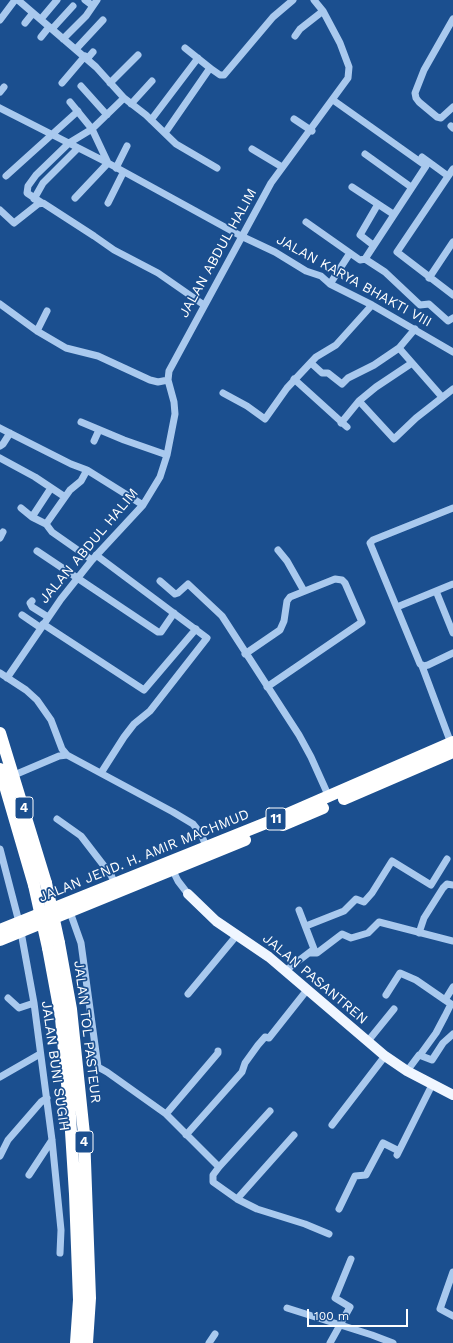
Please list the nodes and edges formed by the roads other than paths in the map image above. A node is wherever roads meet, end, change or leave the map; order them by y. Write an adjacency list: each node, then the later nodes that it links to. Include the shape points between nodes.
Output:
1 (17, 0): 9 (street); 12 (street)
2 (57, 0): 10 (street)
3 (85, 0): 6 (street)
4 (293, 0): 25 (street, via 273,18 224,75)
5 (314, 0): 8 (street, JALAN ABDUL HALIM)
6 (95, 3): 18 (street)
7 (72, 6): 15 (street)
8 (323, 11): 16 (street); 31 (street, JALAN ABDUL HALIM, via 349,67 348,78)
9 (33, 13): 10 (street); 14 (street)
10 (41, 19): 15 (street)
11 (453, 19): 35 (street, via 424,70 415,93 419,102 436,117 441,118)
12 (0, 20)
13 (103, 20): 20 (street)
14 (25, 23)
15 (50, 28): 17 (street); 18 (street)
16 (295, 36)
17 (41, 37)
18 (63, 39): 20 (street)
19 (186, 48): 24 (street)
20 (76, 49): 23 (street)
21 (93, 52): 23 (street)
22 (138, 55): 28 (street)
23 (86, 58): 27 (street); 28 (street)
24 (198, 58): 25 (street); 40 (street)
25 (210, 68): 43 (street)
26 (152, 81): 34 (street)
27 (62, 83)
28 (110, 83): 30 (street)
29 (81, 86): 38 (street)
30 (124, 98): 34 (street); 38 (street)
31 (333, 100): 42 (street, JALAN ABDUL HALIM); 59 (street, via 425,164 424,170)
32 (342, 100): 57 (street)
33 (70, 102): 37 (street)
34 (132, 104): 40 (street)
35 (453, 107)
36 (0, 108): 44 (street, JALAN KARYA BHAKTI VIII)
37 (78, 111): 41 (street); 44 (street)
38 (106, 115): 41 (street)
39 (294, 119): 42 (street)
40 (151, 120): 43 (street)
41 (92, 129): 45 (street); 50 (street)
42 (312, 131): 51 (street, JALAN ABDUL HALIM)
43 (165, 133): 53 (street, via 184,150)
44 (53, 135): 45 (street, JALAN KARYA BHAKTI VIII); 56 (street)
45 (69, 143): 47 (street, JALAN KARYA BHAKTI VIII); 61 (street, via 28,186 26,191)
46 (126, 146): 52 (street)
47 (78, 148): 50 (street, JALAN KARYA BHAKTI VIII); 61 (street, via 42,183)
48 (252, 149): 51 (street)
49 (364, 154): 59 (street)
50 (108, 163): 52 (street, JALAN KARYA BHAKTI VIII); 60 (street)
51 (282, 167): 68 (street, JALAN ABDUL HALIM)
52 (116, 168): 55 (street, JALAN KARYA BHAKTI VIII)
53 (218, 168)
54 (453, 169): 57 (street)
55 (124, 173): 63 (street); 68 (street, JALAN KARYA BHAKTI VIII)
56 (6, 176)
57 (448, 176): 73 (street, via 398,249 399,254)
58 (352, 186): 64 (street)
59 (411, 187): 66 (street)
60 (75, 198)
61 (34, 199): 62 (street)
62 (42, 203): 65 (street, via 14,223); 77 (street, via 114,250 158,273)
63 (108, 203)
64 (378, 204): 66 (street); 70 (street, via 360,235)
65 (0, 210)
66 (393, 214): 70 (street)
67 (306, 222): 71 (street)
68 (241, 236): 74 (street, JALAN KARYA BHAKTI VIII, via 275,252 306,271 321,276); 77 (street, JALAN ABDUL HALIM)
69 (453, 242): 73 (street)
70 (373, 245): 72 (street)
71 (350, 253): 72 (street, via 360,260); 74 (street)
72 (365, 259): 80 (street, via 385,272 420,305 429,304 448,321)
73 (429, 278): 75 (street)
74 (330, 284): 78 (street, JALAN KARYA BHAKTI VIII)
75 (453, 295)
76 (0, 304): 82 (street)
77 (204, 305): 87 (street, JALAN ABDUL HALIM, via 169,371)
78 (372, 305): 81 (street, JALAN KARYA BHAKTI VIII); 85 (street, via 336,345)
79 (47, 311): 82 (street)
80 (453, 318)
81 (415, 329): 83 (street); 84 (street, JALAN KARYA BHAKTI VIII)
82 (37, 331): 87 (street, via 66,348 98,356 150,380)
83 (399, 348): 85 (street, via 342,384 328,373 322,373); 86 (street)
84 (453, 352)
85 (311, 363): 88 (street)
86 (412, 363): 91 (street); 92 (street)
87 (168, 380): 99 (street, JALAN ABDUL HALIM, via 175,408)
88 (294, 380): 90 (street, via 265,419); 92 (street, via 344,425)
89 (453, 389): 91 (street)
90 (224, 393)
91 (442, 397): 92 (street, via 394,439)
92 (359, 401)
93 (81, 422): 95 (street)
94 (0, 428): 96 (street)
95 (99, 430): 97 (street); 99 (street)
96 (10, 433): 98 (street); 101 (street)
97 (94, 442)
98 (0, 446)
99 (167, 455): 104 (street, JALAN ABDUL HALIM, via 162,472)
100 (0, 458): 102 (street)
101 (87, 470): 103 (street, via 81,481); 104 (street)
102 (51, 488): 103 (street); 107 (street)
103 (64, 497): 108 (street)
104 (143, 505): 111 (street, JALAN ABDUL HALIM)
105 (21, 508): 107 (street)
106 (453, 508): 118 (street, via 371,542 370,546)
107 (32, 517): 108 (street)
108 (46, 524): 111 (street, via 52,532)
109 (278, 550): 116 (street)
110 (37, 551): 112 (street)
111 (94, 558): 112 (street, JALAN ABDUL HALIM); 119 (street)
112 (76, 579): 119 (street, via 158,632 161,632); 121 (street, JALAN ABDUL HALIM)
113 (160, 581): 126 (street, via 175,594 188,584 222,616)
114 (453, 584): 115 (street)
115 (436, 591): 118 (street); 124 (street)
116 (304, 592): 126 (street, via 290,597 287,601 284,624 280,630); 130 (street, via 335,579 342,580 362,622)
117 (32, 601): 121 (street, via 32,607)
118 (397, 607): 127 (street)
119 (174, 613): 123 (street)
120 (22, 615): 122 (street)
121 (48, 617): 122 (street, JALAN ABDUL HALIM)
122 (42, 626): 123 (street, via 144,690); 129 (street, JALAN ABDUL HALIM)
123 (196, 629): 136 (street, via 206,635 207,640 150,711 134,724)
124 (453, 633)
125 (453, 653): 127 (street)
126 (246, 654): 130 (street)
127 (422, 666): 132 (street)
128 (0, 673): 129 (street)
129 (7, 678): 133 (street, via 26,690 43,708)
130 (267, 687): 137 (street, via 299,735)
131 (0, 733): 144 (highway, JALAN TOL PASTEUR / 4)
132 (452, 746): 137 (highway, JALAN JEND. H. AMIR MACHMUD / 11); 142 (highway, JALAN JEND. H. AMIR MACHMUD / 11, via 302,817)
133 (67, 755): 135 (street, via 58,756); 136 (street)
134 (0, 769): 144 (highway, JALAN TOL PASTEUR / 4)
135 (19, 773)
136 (101, 774): 139 (street, via 192,824 201,834)
137 (329, 797): 139 (highway, JALAN JEND. H. AMIR MACHMUD / 11)
138 (57, 819): 143 (street, via 81,836)
139 (206, 846): 143 (highway, JALAN JEND. H. AMIR MACHMUD / 11)
140 (0, 849): 150 (street, JALAN BUNI SUGIH)
141 (447, 859): 149 (street, via 431,885 392,861 364,902 356,900 344,911)
142 (172, 869): 146 (street, JALAN PASANTREN); 148 (highway, JALAN JEND. H. AMIR MACHMUD / 11)
143 (113, 880): 150 (highway, JALAN JEND. H. AMIR MACHMUD / 11)
144 (40, 884): 198 (highway, JALAN TOL PASTEUR / 4, bridge, via 48,948 61,1018 70,1116 76,1194 79,1300); 199 (highway, JALAN TOL PASTEUR / 4, bridge, via 59,943 71,1009 84,1134 90,1298)
145 (453, 885): 152 (street, via 447,884 443,888 424,918)
146 (188, 894): 153 (main road, JALAN PASANTREN, via 216,921)
147 (299, 910): 149 (street)
148 (70, 912): 150 (highway, JALAN JEND. H. AMIR MACHMUD / 11); 180 (street, via 81,943 98,1067)
149 (306, 926): 156 (street, via 314,948)
150 (20, 927): 151 (highway, JALAN JEND. H. AMIR MACHMUD / 11); 154 (highway, JALAN JEND. H. AMIR MACHMUD / 11); 164 (street, JALAN BUNI SUGIH)
151 (0, 930)
152 (419, 933): 155 (street); 156 (street, via 379,922 368,934 351,938 342,934 317,953)
153 (236, 935): 157 (main road, JALAN PASANTREN); 160 (street)
154 (0, 940)
155 (453, 941)
156 (310, 953): 157 (street)
157 (285, 971): 159 (main road, JALAN PASANTREN)
158 (453, 987): 163 (street)
159 (307, 990): 169 (main road, JALAN PASANTREN); 182 (street, via 269,1038 265,1037 258,1045 244,1063 240,1074)
160 (188, 994)
161 (386, 995): 163 (street, via 400,973 416,980)
162 (8, 998): 164 (street, via 19,1008)
163 (445, 1000): 166 (street, via 451,1004)
164 (34, 1003): 171 (street, JALAN BUNI SUGIH)
165 (394, 1009): 169 (street)
166 (445, 1016): 167 (street); 172 (street)
167 (453, 1020)
168 (453, 1034): 172 (street, via 443,1043 432,1060)
169 (368, 1041): 173 (main road, JALAN PASANTREN)
170 (218, 1051): 180 (street)
171 (40, 1054): 175 (street); 178 (street, JALAN BUNI SUGIH)
172 (420, 1055): 174 (street)
173 (386, 1056): 174 (main road, JALAN PASANTREN); 181 (street)
174 (407, 1071): 176 (main road, JALAN PASANTREN)
175 (0, 1077)
176 (432, 1085): 177 (main road, JALAN PASANTREN); 189 (street, via 398,1153 383,1143 366,1175 355,1176)
177 (453, 1095)
178 (47, 1098): 184 (street, JALAN BUNI SUGIH); 185 (street, via 8,1140)
179 (270, 1111): 186 (street)
180 (166, 1114): 182 (street)
181 (332, 1125)
182 (186, 1135): 186 (street)
183 (294, 1135): 188 (street)
184 (52, 1140): 187 (street); 191 (street, JALAN BUNI SUGIH, via 61,1230)
185 (0, 1156)
186 (219, 1167): 188 (street, via 213,1182)
187 (29, 1175)
188 (237, 1198): 190 (street, via 257,1209)
189 (339, 1209)
190 (329, 1234)
191 (60, 1253)
192 (351, 1259): 196 (street, via 335,1298 350,1307)
193 (453, 1272): 195 (street, via 440,1309)
194 (287, 1308): 196 (street)
195 (453, 1316)
196 (340, 1325): 201 (street); 202 (street)
197 (214, 1334): 200 (street)
198 (76, 1343)
199 (87, 1343)
200 (209, 1343)
201 (330, 1343)
202 (393, 1343)

